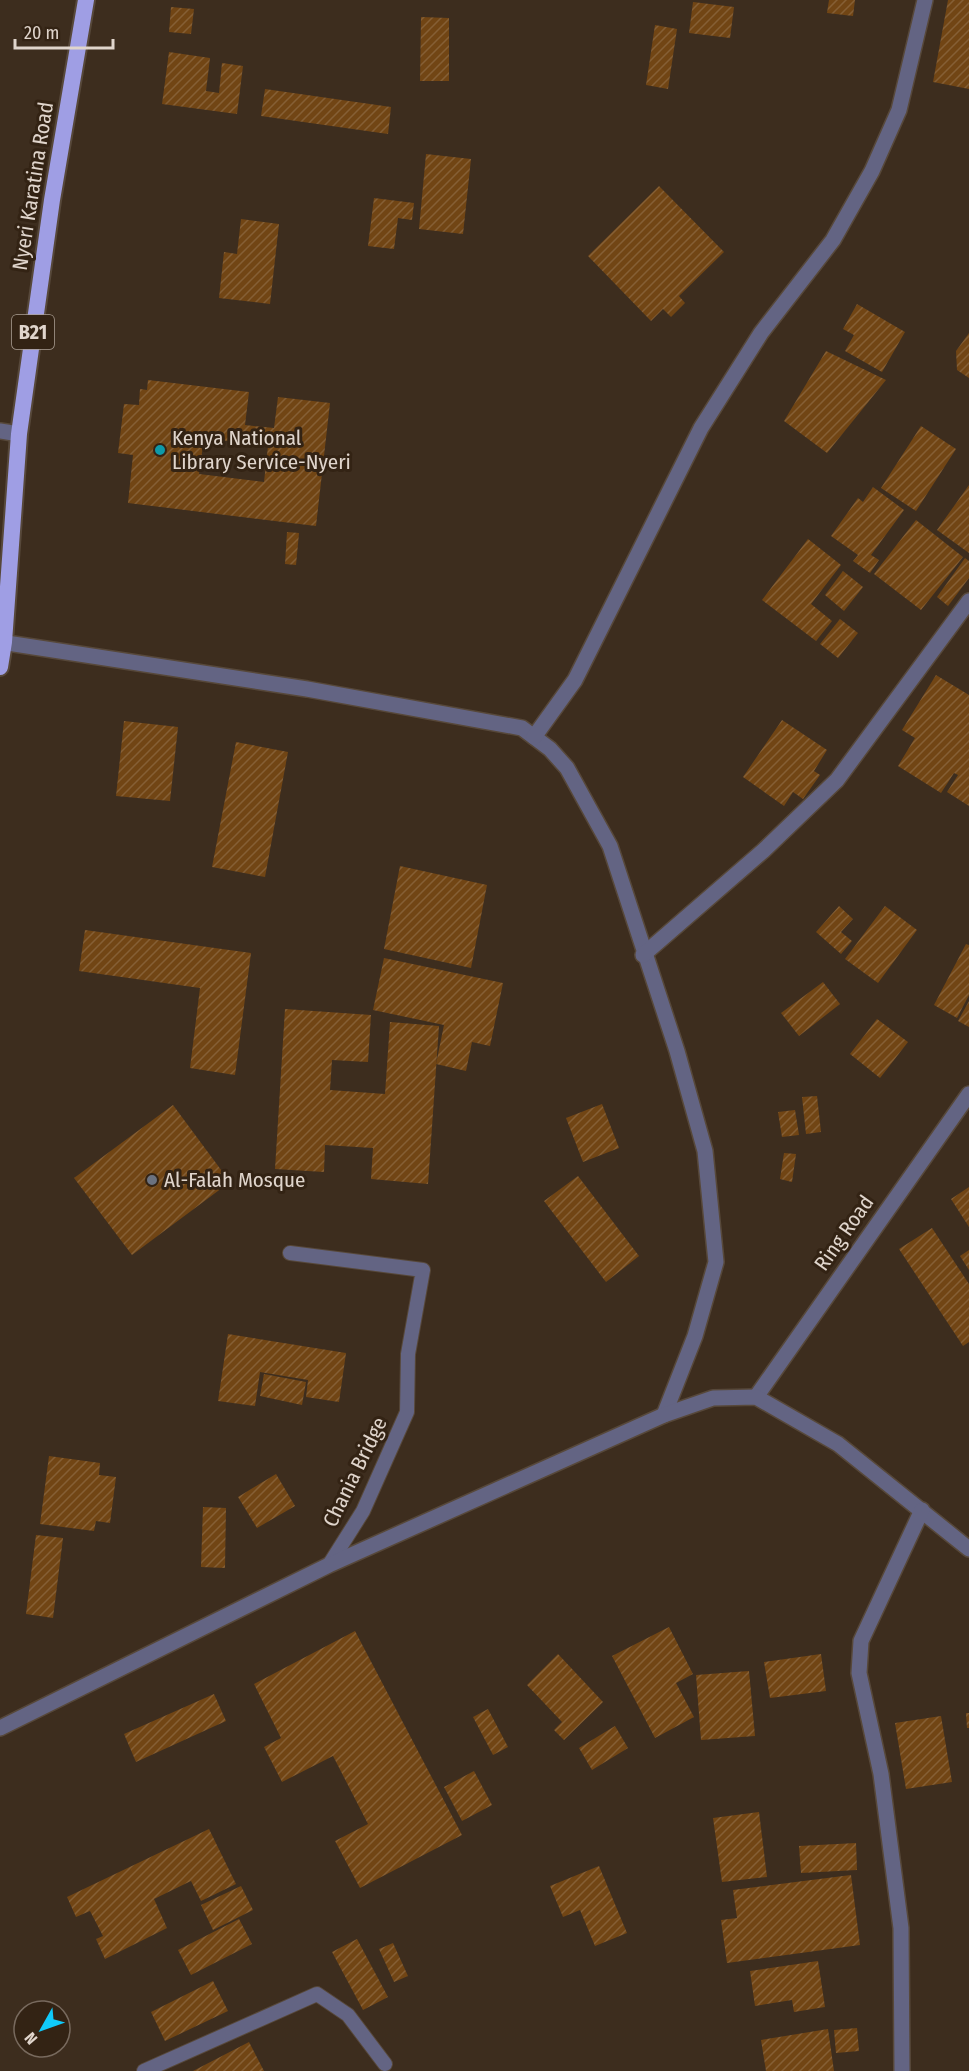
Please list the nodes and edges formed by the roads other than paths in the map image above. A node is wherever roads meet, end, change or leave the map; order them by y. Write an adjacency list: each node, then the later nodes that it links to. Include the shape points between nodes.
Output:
1 (86, 0): 4 (highway, Nyeri Karatina Road / B21, via 52,200)
2 (925, 0): 8 (street, via 898,110 872,171 833,240 761,333 701,428 575,680)
3 (0, 431): 4 (street)
4 (19, 434): 6 (highway, Nyeri Karatina Road / B21)
5 (969, 601): 9 (street, via 837,780)
6 (2, 642): 7 (highway, Nyeri Karatina Road / B21); 8 (street, via 307,689 522,728)
7 (0, 667)
8 (534, 737): 9 (street, via 567,768 609,846)
9 (644, 955): 13 (street, via 705,1151 716,1262 695,1336)
10 (969, 1094): 12 (street, Ring Road)
11 (290, 1253): 16 (lane, Chania Bridge, via 423,1270 408,1354 407,1412 363,1511)
12 (756, 1397): 13 (street, via 713,1398); 14 (street, via 838,1444)
13 (664, 1415): 16 (street)
14 (922, 1510): 15 (street); 20 (street, via 861,1641 859,1673 881,1774 902,1928)
15 (969, 1549)
16 (329, 1565): 17 (street)
17 (0, 1728)
18 (385, 2064): 19 (lane, via 348,2015 317,1994)
19 (144, 2071)
20 (902, 2071)

